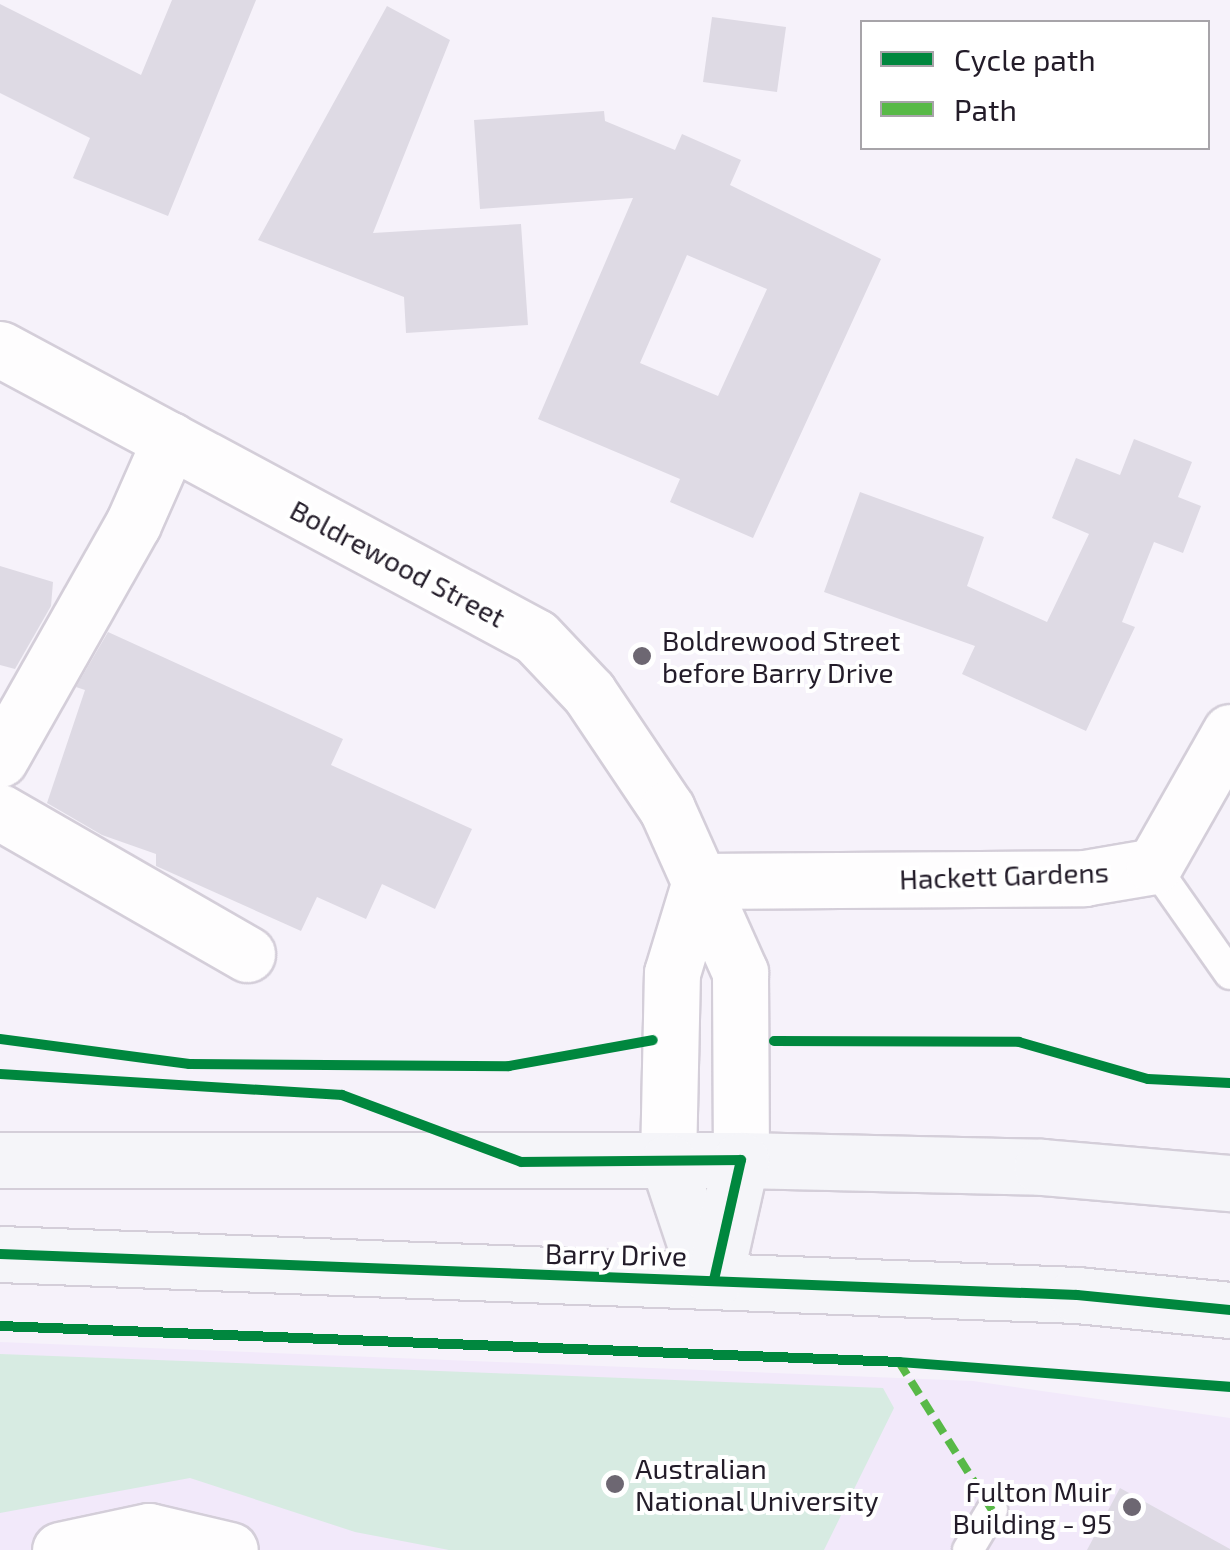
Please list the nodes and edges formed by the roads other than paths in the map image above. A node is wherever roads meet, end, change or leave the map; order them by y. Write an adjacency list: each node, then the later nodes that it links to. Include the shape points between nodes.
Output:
1 (0, 349): 2 (street, Boldrewood Street)
2 (170, 440): 4 (street, via 133,524); 7 (street, Boldrewood Street, via 536,636 632,748)
3 (1230, 732): 6 (street)
4 (0, 759)
5 (0, 812): 8 (street)
6 (1154, 866): 7 (street, Hackett Gardens, via 1084,878); 9 (lane)
7 (700, 881): 11 (street, Boldrewood Street, via 740,972); 12 (street, via 672,972)
8 (247, 954)
9 (1230, 974)
10 (0, 1160): 12 (main road)
11 (741, 1160): 12 (main road); 13 (main road, via 1042,1167); 15 (main road)
12 (668, 1162): 15 (main road)
13 (1230, 1183)
14 (0, 1254): 15 (main road, Barry Drive)
15 (711, 1279): 16 (main road, Barry Drive)
16 (1230, 1310)
17 (992, 1510): 20 (lane)
18 (60, 1550): 19 (street, via 149,1531)
19 (230, 1550)
20 (968, 1550)

